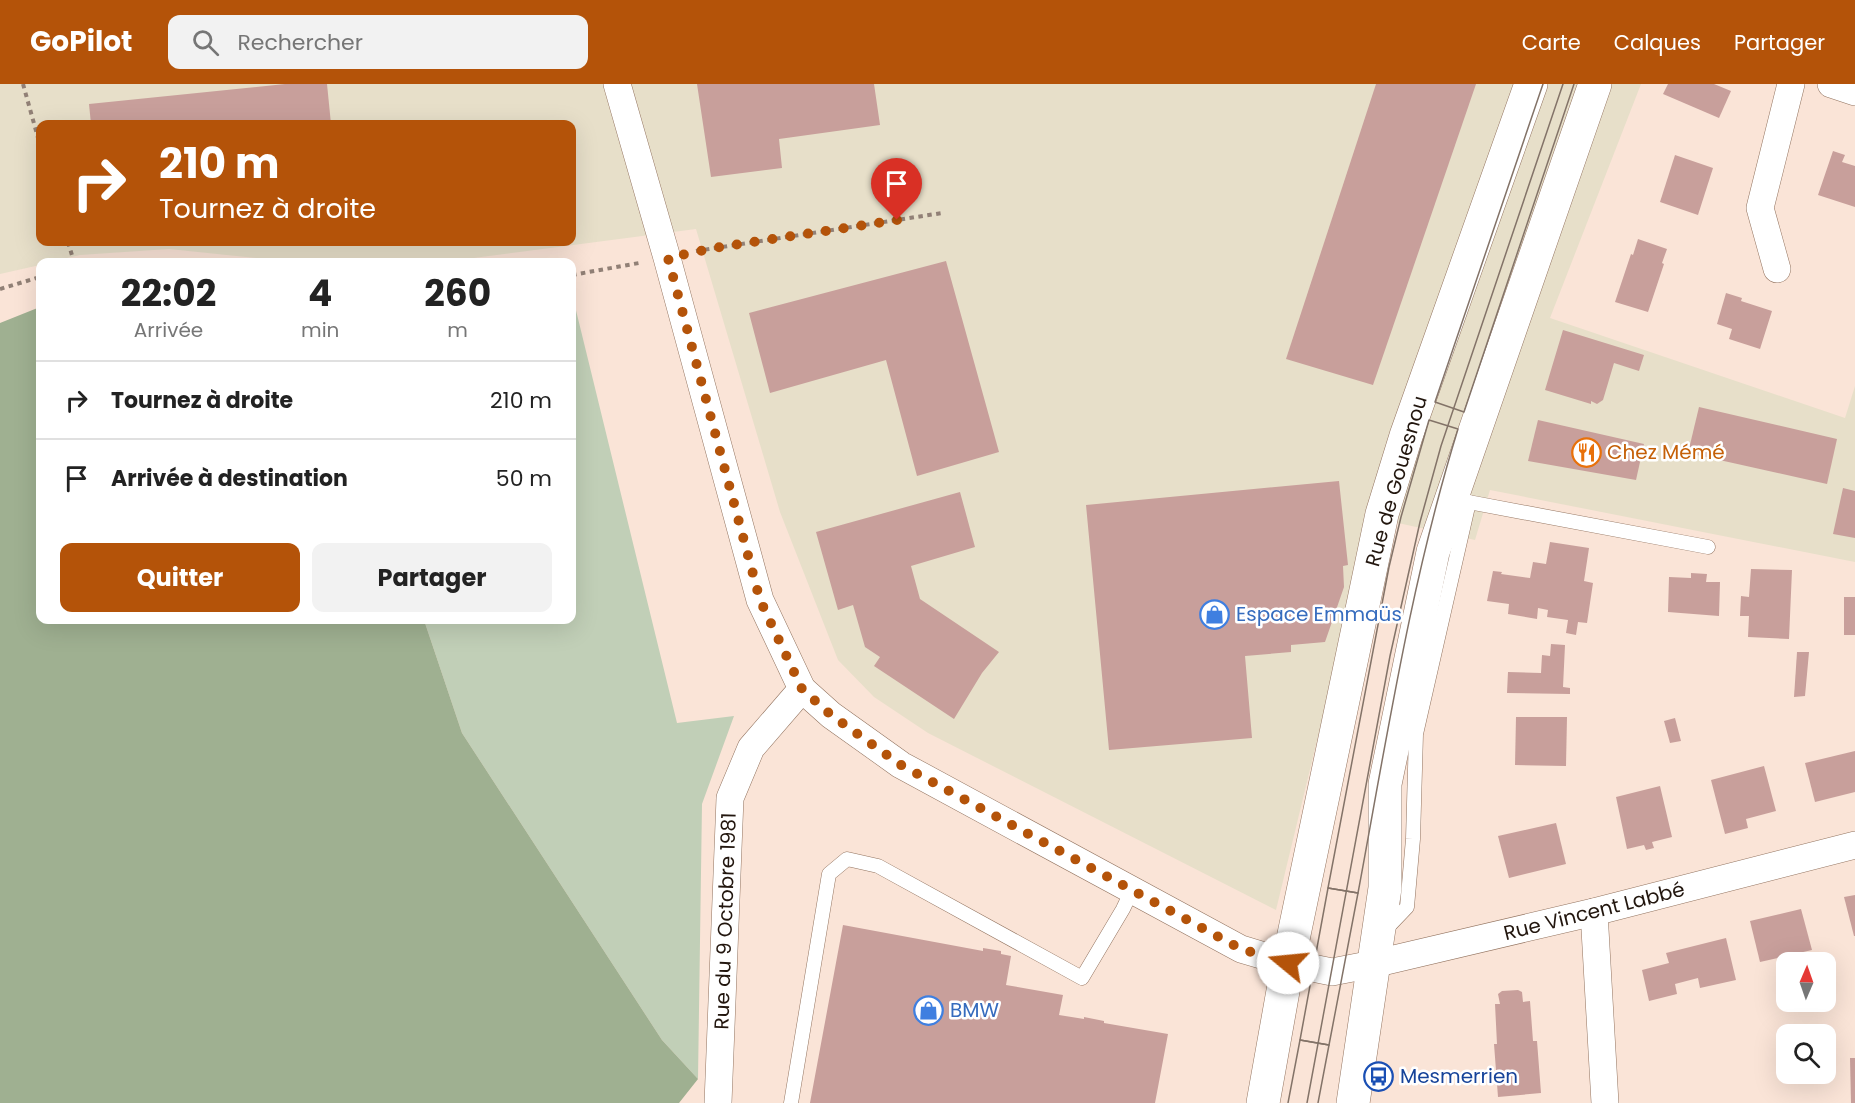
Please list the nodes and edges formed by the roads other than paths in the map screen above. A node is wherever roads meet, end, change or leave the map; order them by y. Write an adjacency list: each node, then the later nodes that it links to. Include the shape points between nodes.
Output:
1 (617, 84): 10 (street, via 760,600)
2 (1531, 84): 15 (main road, Rue de Gouesnou, via 1382,514)
3 (1595, 84): 8 (main road)
4 (1791, 84): 7 (street, via 1760,208)
5 (1831, 84): 6 (street)
6 (1855, 92)
7 (1777, 269)
8 (1460, 500): 9 (lane); 14 (main road, via 1433,552 1385,784 1385,888)
9 (1708, 547)
10 (802, 689): 12 (street, via 901,765); 16 (street, Rue du 9 Octobre 1981, via 751,748 730,798)
11 (1855, 845): 13 (street, Rue Vincent Labbé)
12 (1132, 890): 15 (street, via 1241,949); 17 (lane, via 1082,978 878,866 847,860 829,874)
13 (1594, 912): 14 (street, Rue Vincent Labbé); 20 (street)
14 (1375, 951): 15 (street, Rue Vincent Labbé, via 1332,972); 19 (main road)
15 (1288, 963): 18 (main road, Rue de Gouesnou)
16 (718, 1103)
17 (790, 1103)
18 (1263, 1103)
19 (1353, 1103)
20 (1605, 1103)

